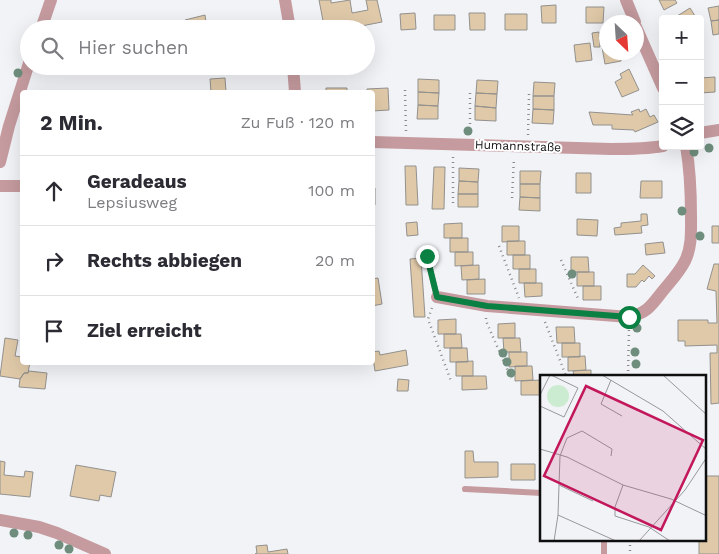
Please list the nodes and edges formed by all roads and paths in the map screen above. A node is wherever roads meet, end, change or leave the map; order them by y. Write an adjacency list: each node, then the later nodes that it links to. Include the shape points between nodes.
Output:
1 (51, 0): 5 (street)
2 (286, 0): 6 (street)
3 (626, 0): 4 (street)
4 (632, 15)
5 (44, 20)
6 (289, 20)
7 (644, 45): 10 (street)
8 (25, 75): 11 (street)
9 (294, 75): 12 (street)
10 (659, 79)
11 (20, 90)
12 (295, 90)
13 (405, 90): 19 (path)
14 (20, 91): 27 (street)
15 (470, 93): 20 (path)
16 (529, 94): 21 (path)
17 (719, 130): 18 (street)
18 (704, 132)
19 (406, 134)
20 (470, 136)
21 (528, 139)
22 (375, 142): 23 (street, Humannstraße, via 611,149)
23 (659, 147)
24 (686, 150): 40 (street, via 691,226 685,260 647,310)
25 (452, 152): 31 (path)
26 (514, 154): 30 (path)
27 (0, 162)
28 (0, 186): 29 (street)
29 (20, 186)
30 (512, 198)
31 (453, 203)
32 (499, 246): 37 (path)
33 (427, 256): 35 (lane)
34 (562, 260): 39 (path)
35 (437, 297): 36 (street); 44 (path, via 428,320)
36 (487, 306): 37 (street); 43 (path, via 486,321)
37 (523, 309): 38 (street)
38 (546, 311): 39 (street); 41 (path, via 545,324)
39 (584, 314): 40 (street)
40 (629, 317): 42 (path)
41 (566, 375)
42 (628, 375)
43 (511, 378)
44 (451, 381)
45 (465, 489): 46 (lane)
46 (540, 493)
47 (0, 520): 48 (street, via 39,527)
48 (105, 554)

